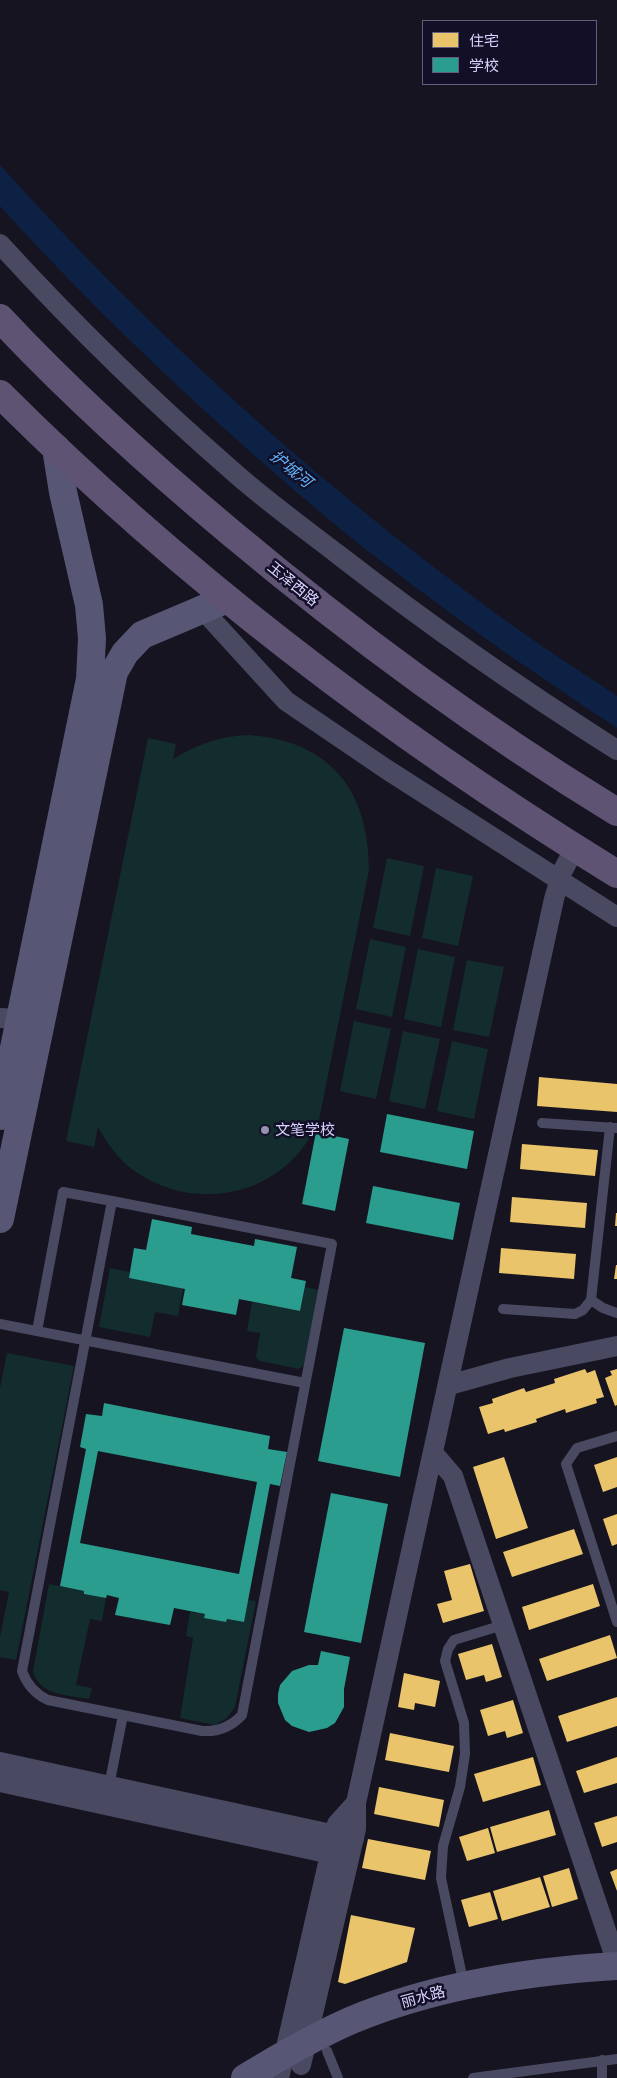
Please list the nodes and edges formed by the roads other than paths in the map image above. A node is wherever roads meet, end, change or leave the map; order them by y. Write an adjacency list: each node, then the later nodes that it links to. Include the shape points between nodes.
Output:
1 (0, 244): 7 (street, via 121,368 237,475 444,634)
2 (0, 318): 8 (main road, 玉泽西路, via 129,444 320,606 473,718)
3 (0, 394): 4 (main road)
4 (56, 448): 5 (main road); 13 (street, via 89,605 92,638 90,679)
5 (228, 599): 6 (street); 9 (main road, via 411,740)
6 (203, 610): 11 (street, via 286,701); 18 (street, via 142,635 125,653 114,672)
7 (617, 750)
8 (617, 812)
9 (575, 848): 10 (main road); 11 (street)
10 (617, 874)
11 (559, 880): 12 (street); 27 (street)
12 (617, 917)
13 (10, 1018): 14 (street)
14 (0, 1116)
15 (542, 1122): 16 (lane)
16 (614, 1128): 19 (lane)
17 (112, 1201): 23 (lane, via 64,1192); 24 (lane); 26 (lane, via 332,1244)
18 (0, 1219)
19 (592, 1300): 20 (lane, via 575,1314); 21 (lane)
20 (503, 1309)
21 (617, 1313)
22 (0, 1324): 23 (lane)
23 (37, 1331): 24 (lane)
24 (85, 1340): 26 (lane); 32 (lane, via 22,1670 29,1686 41,1697)
25 (617, 1346): 27 (street, via 510,1368)
26 (305, 1383): 32 (lane, via 242,1714 232,1725 210,1732)
27 (449, 1385): 29 (street)
28 (617, 1436): 30 (lane, via 577,1448 566,1464)
29 (434, 1454): 31 (street, via 453,1476); 36 (street, via 356,1803 356,1829)
30 (617, 1622)
31 (503, 1625): 37 (street); 39 (lane, via 454,1640 445,1661 464,1723 465,1754 460,1787 443,1846 442,1878)
32 (123, 1715): 35 (lane)
33 (0, 1762): 35 (street)
34 (0, 1782): 36 (street)
35 (109, 1786): 36 (street)
36 (342, 1847): 42 (street)
37 (617, 1965): 39 (street, 丽水路, via 558,1970)
38 (617, 1983): 42 (street, 丽水路, via 560,1987 479,2000 398,2022)
39 (464, 1986): 42 (street, 丽水路, via 352,2020)
40 (617, 2059): 41 (lane)
41 (602, 2060): 45 (lane); 46 (lane)
42 (296, 2062): 43 (street, 丽水路); 44 (lane)
43 (245, 2078)
44 (338, 2078)
45 (473, 2078)
46 (602, 2078)

